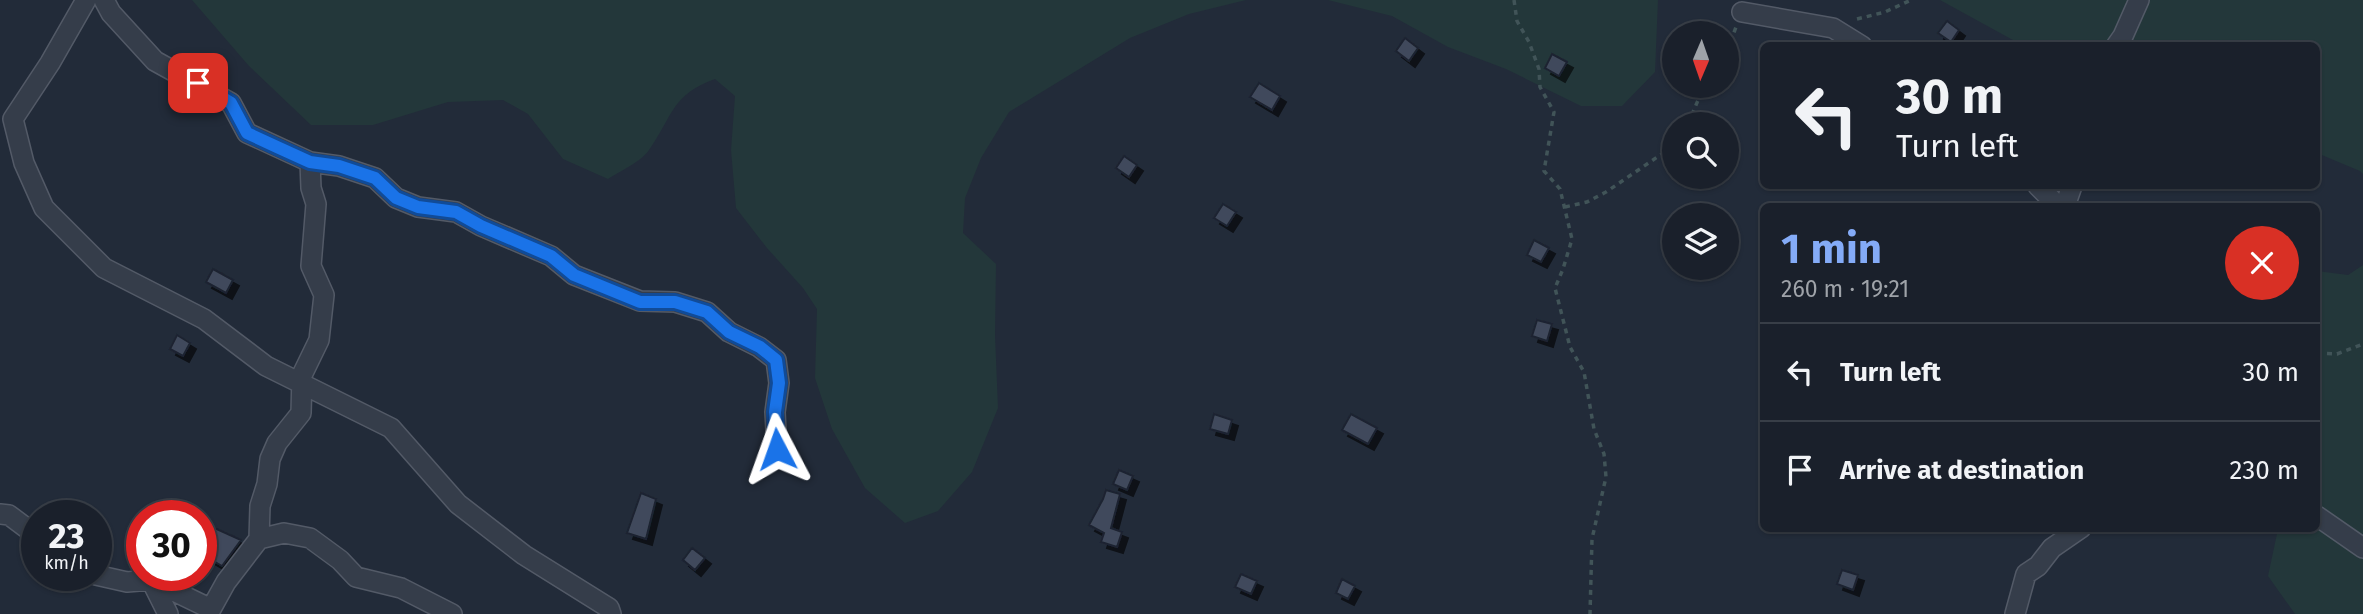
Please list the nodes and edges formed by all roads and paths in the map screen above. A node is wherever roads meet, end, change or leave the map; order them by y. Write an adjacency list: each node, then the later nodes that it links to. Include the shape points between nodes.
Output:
1 (86, 0): 17 (street, via 13,119 24,163 44,208 104,268 204,319 266,366)
2 (104, 0): 11 (street, via 155,61 231,103 247,133)
3 (1514, 0): 14 (path, via 1517,20 1539,69 1540,87 1554,112 1544,171 1560,189)
4 (1911, 0): 7 (path)
5 (2139, 0): 9 (street)
6 (1742, 12): 7 (street)
7 (1833, 28): 8 (street)
8 (1856, 42)
9 (2119, 42)
10 (1662, 154): 14 (path, via 1606,192)
11 (310, 162): 17 (street, via 316,204 311,265 324,295 319,340); 18 (street, via 375,178 396,198 418,207 456,212 551,256 574,275 640,302 675,302 707,312 729,332 776,360)
12 (2042, 189): 13 (street)
13 (2056, 203)
14 (1565, 208): 31 (path, via 1572,239 1555,288 1570,347 1584,372 1606,477 1592,539)
15 (2363, 344): 16 (path, via 2337,354)
16 (2320, 353)
17 (302, 383): 23 (street, via 301,413 270,459 260,506); 30 (street, via 391,428 458,504 524,555 609,608)
18 (777, 449)
19 (0, 514): 21 (street)
20 (2320, 518): 24 (street)
21 (21, 524)
22 (2075, 532): 32 (street, via 2026,574)
23 (259, 539): 27 (street, via 226,582); 29 (street, via 284,533 310,538 356,577 401,587)
24 (2363, 548)
25 (156, 591): 28 (street)
26 (173, 591): 27 (street)
27 (216, 612)
28 (168, 614)
29 (452, 614)
30 (611, 614)
31 (1590, 614)
32 (2015, 614)

